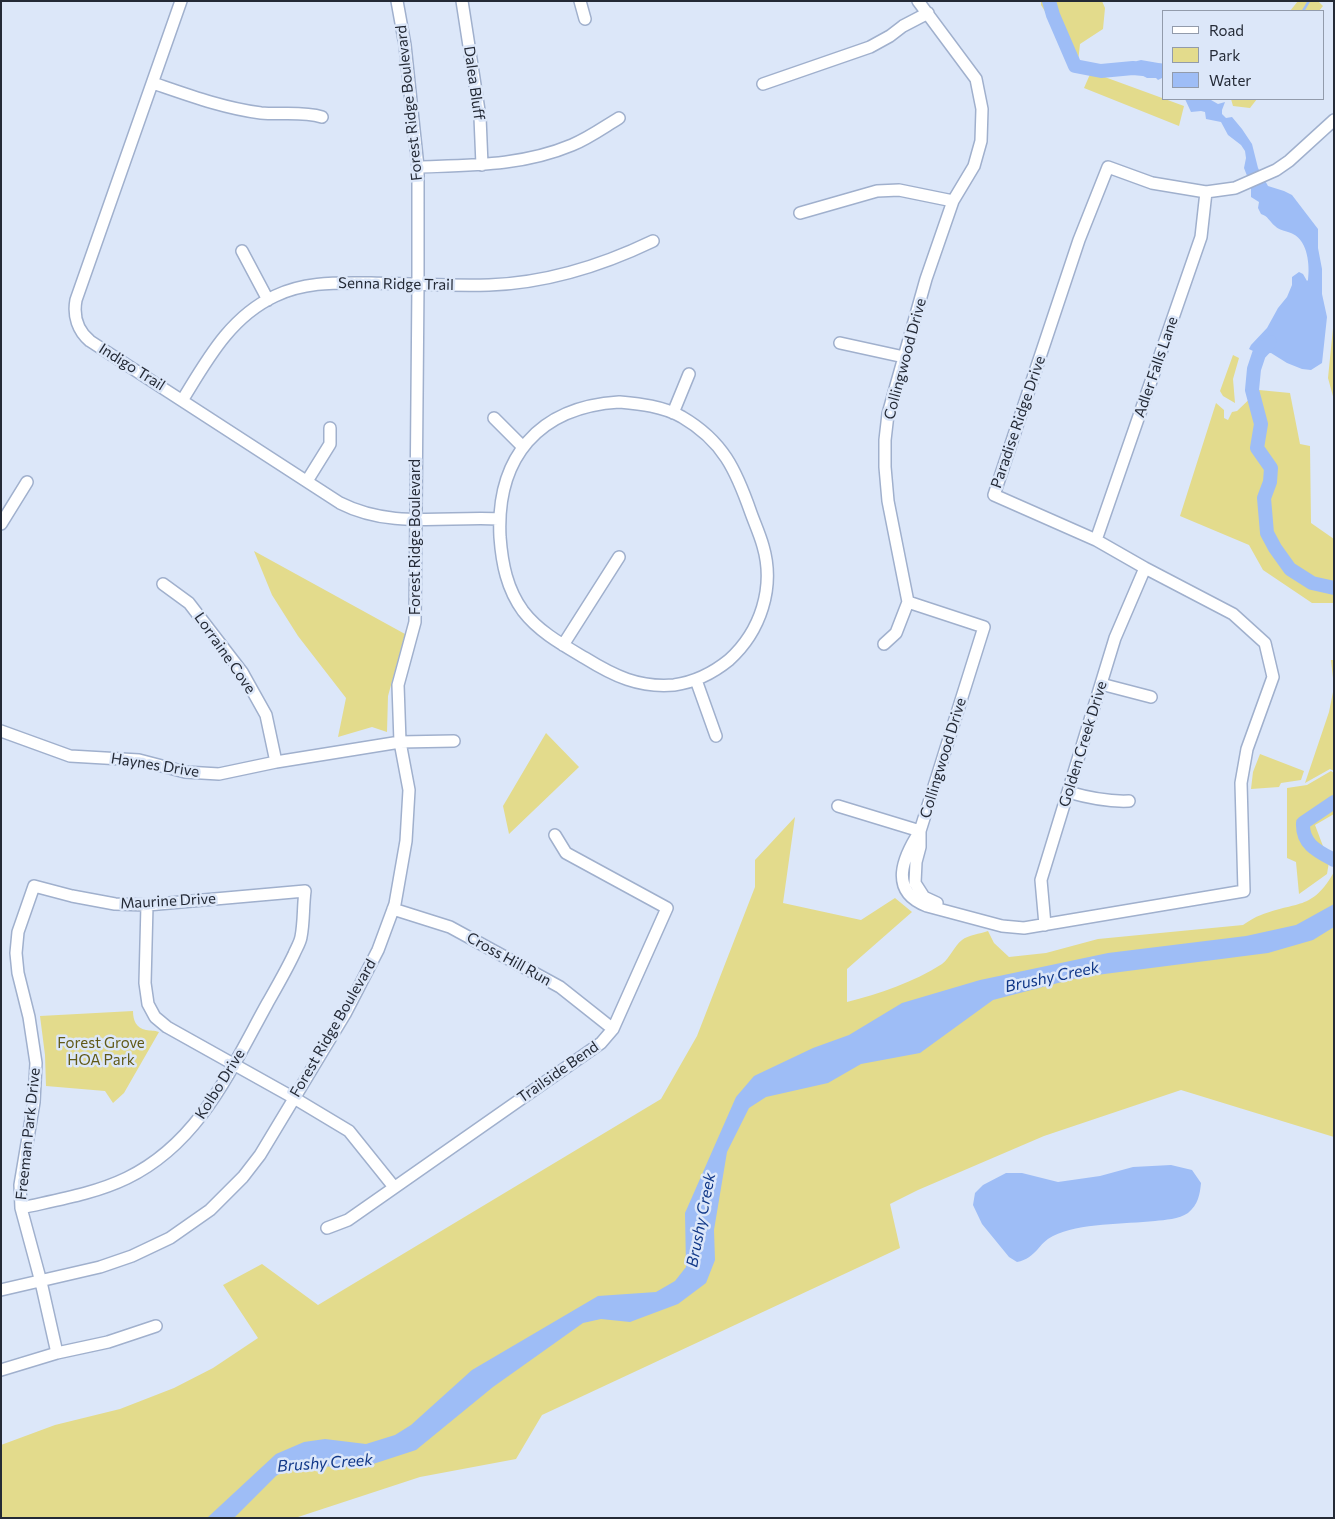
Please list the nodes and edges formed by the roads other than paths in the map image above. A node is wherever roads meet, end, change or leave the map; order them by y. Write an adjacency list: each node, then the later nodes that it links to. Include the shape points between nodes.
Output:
1 (181, 1): 8 (street, Indigo Trail)
2 (397, 1): 14 (street, Forest Ridge Boulevard)
3 (462, 1): 13 (street, Dalea Bluff, via 480,117)
4 (580, 1): 7 (street)
5 (918, 1): 6 (street, Collingwood Drive)
6 (928, 13): 9 (street, via 870,46); 16 (street, Collingwood Drive, via 976,79 982,109 981,141 974,166)
7 (585, 19)
8 (153, 84): 10 (street, via 243,110 307,113); 25 (street, Indigo Trail, via 76,300 75,314 87,338)
9 (763, 84)
10 (322, 117)
11 (619, 118): 13 (street, via 555,152 516,162)
12 (1334, 120): 15 (street, Paradise Ridge Drive, via 1276,170 1235,188)
13 (482, 165): 14 (street)
14 (418, 167): 20 (street, Forest Ridge Boulevard)
15 (1206, 192): 35 (street, Adler Falls Lane, via 1201,237); 35 (street, Paradise Ridge Drive, via 1152,183 1108,167 1079,240 994,495)
16 (953, 201): 17 (street, via 899,190 877,191); 23 (street, Collingwood Drive)
17 (800, 213)
18 (653, 241): 20 (street, Senna Ridge Trail, via 573,272 545,278 489,285)
19 (242, 251): 21 (street)
20 (418, 284): 21 (street, Senna Ridge Trail, via 314,284); 32 (street, Forest Ridge Boulevard)
21 (268, 300): 25 (street, Senna Ridge Trail, via 225,336)
22 (840, 343): 23 (street)
23 (904, 357): 39 (street, Collingwood Drive, via 888,414 885,458 888,501)
24 (689, 374): 26 (street)
25 (183, 400): 30 (street, Indigo Trail)
26 (673, 413): 29 (street, via 619,402 578,409 554,420); 42 (street, via 703,432 730,462 763,547 767,574 765,601 752,633 725,663)
27 (494, 418): 29 (street)
28 (330, 428): 30 (street, via 330,444)
29 (523, 447): 33 (street, via 505,483)
30 (307, 481): 32 (street, Indigo Trail, via 340,503 365,514)
31 (27, 482): 34 (street)
32 (415, 519): 33 (street, Indigo Trail); 48 (street, Forest Ridge Boulevard, via 415,622 398,685)
33 (500, 519): 41 (street, via 502,559 509,586 531,620)
34 (1, 524)
35 (1096, 540): 37 (street, Paradise Ridge Drive)
36 (619, 557): 41 (street)
37 (1145, 568): 43 (street, Golden Creek Drive, via 1115,638); 57 (street, Paradise Ridge Drive, via 1233,614 1265,643 1273,677 1247,749 1241,783)
38 (164, 584): 49 (street, Lorraine Cove, via 189,603 242,672 266,715)
39 (908, 602): 40 (street, via 896,633); 53 (street, Collingwood Drive, via 984,627)
40 (884, 644)
41 (563, 645): 42 (street, via 607,672 631,681 660,685)
42 (696, 680): 46 (street)
43 (1101, 684): 44 (street); 50 (street, Golden Creek Drive)
44 (1151, 698)
45 (1, 731): 49 (street, Haynes Drive, via 70,756 139,760 185,772 218,774)
46 (716, 736)
47 (454, 741): 48 (street, Haynes Drive)
48 (400, 742): 49 (street, Haynes Drive); 59 (street, Forest Ridge Boulevard, via 409,790 406,841)
49 (276, 762)
50 (1068, 792): 51 (street, via 1112,802); 60 (street, Golden Creek Drive, via 1041,880)
51 (1129, 801)
52 (838, 806): 53 (street)
53 (920, 830): 60 (street, Collingwood Drive, via 915,883 924,896 961,914 1002,926 1024,928)
54 (555, 835): 61 (street, Trailside Bend, via 566,853 667,908)
55 (34, 886): 58 (street, Maurine Drive, via 115,904); 65 (street, Freeman Park Drive, via 18,932 16,953 36,1063 34,1102 20,1185)
56 (304, 891): 58 (street, Maurine Drive); 62 (street, Kolbo Drive, via 301,938)
57 (1244, 891): 60 (street, Collingwood Drive)
58 (147, 905): 62 (street, via 145,983 148,1004 155,1017)
59 (393, 909): 61 (street, Cross Hill Run, via 450,927 484,945 560,987); 63 (street, Forest Ridge Boulevard, via 378,950 345,1014)
60 (1045, 925)
61 (613, 1029): 64 (street, Trailside Bend, via 600,1043)
62 (234, 1065): 63 (street); 65 (street, Kolbo Drive, via 201,1118 179,1142 156,1160 127,1178 88,1192)
63 (294, 1098): 64 (street, via 349,1131); 67 (street, Forest Ridge Boulevard, via 244,1177 210,1210 170,1238 132,1256)
64 (394, 1187): 66 (street, Trailside Bend, via 348,1220)
65 (21, 1208): 67 (street, Freeman Park Drive)
66 (327, 1228)
67 (41, 1282): 68 (street, Forest Ridge Boulevard); 70 (street, Freeman Park Drive)
68 (1, 1290)
69 (156, 1326): 70 (street, via 108,1342)
70 (57, 1353): 71 (street)
71 (1, 1370)

